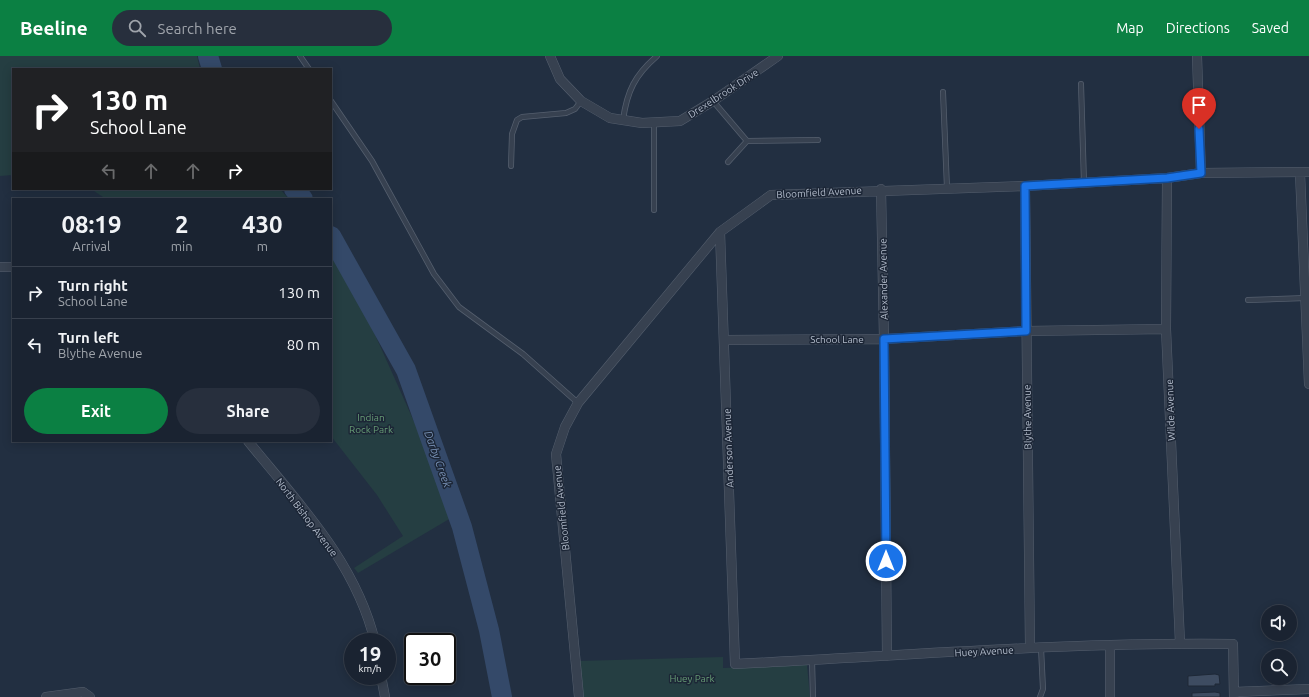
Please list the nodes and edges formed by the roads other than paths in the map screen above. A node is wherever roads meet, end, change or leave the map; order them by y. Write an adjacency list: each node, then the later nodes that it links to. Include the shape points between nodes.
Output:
1 (300, 56): 6 (lane)
2 (550, 56): 9 (street, Drexelbrook Drive, via 560,79)
3 (657, 56): 12 (lane, via 642,69 631,85)
4 (778, 56): 11 (street, Drexelbrook Drive)
5 (1197, 56): 19 (street)
6 (308, 68)
7 (1081, 84): 21 (lane)
8 (942, 92): 23 (lane)
9 (581, 101): 12 (street, Drexelbrook Drive, via 610,118); 17 (lane, via 575,110 566,113 522,117 517,120 512,134)
10 (332, 102): 36 (lane, via 372,161 434,274 459,307 523,354)
11 (713, 102): 13 (street, Drexelbrook Drive, via 680,121); 15 (lane)
12 (623, 120): 13 (street, Drexelbrook Drive)
13 (654, 122): 25 (lane)
14 (818, 140): 15 (lane)
15 (747, 141): 16 (lane)
16 (728, 162)
17 (511, 166)
18 (1305, 172): 19 (street, Bloomfield Avenue); 29 (street)
19 (1201, 173): 20 (street, Bloomfield Avenue)
20 (1167, 178): 21 (street, Bloomfield Avenue); 31 (street, Wilde Avenue)
21 (1084, 182): 22 (street, Bloomfield Avenue)
22 (1025, 186): 23 (street, Bloomfield Avenue); 32 (street, Blythe Avenue)
23 (947, 188): 24 (street, Bloomfield Avenue)
24 (881, 190): 26 (street, Bloomfield Avenue, via 771,195); 33 (street, Alexander Avenue)
25 (654, 210)
26 (720, 232): 34 (street, Anderson Avenue); 36 (street, Bloomfield Avenue)
27 (0, 267): 28 (street)
28 (12, 267)
29 (1308, 298): 30 (lane); 35 (street)
30 (1248, 300)
31 (1166, 329): 32 (street, School Lane); 39 (street, Wilde Avenue)
32 (1026, 331): 33 (street, School Lane); 41 (street, Blythe Avenue)
33 (884, 339): 34 (street, School Lane); 43 (street, Alexander Avenue)
34 (724, 340): 45 (street, Anderson Avenue)
35 (1309, 384)
36 (578, 403): 52 (street, Bloomfield Avenue, via 565,427 556,454)
37 (249, 442): 38 (street, North Bishop Avenue, via 329,543 355,585)
38 (372, 633)
39 (1180, 643): 40 (street, Huey Avenue); 48 (street, Huey Avenue, via 1233,644)
40 (1110, 646): 42 (street, Huey Avenue); 55 (street)
41 (1030, 648): 42 (street, Huey Avenue); 43 (street, Huey Avenue)
42 (1041, 648): 54 (lane, via 1043,689)
43 (887, 656): 44 (street, Huey Avenue)
44 (812, 660): 45 (street, Huey Avenue); 53 (lane)
45 (735, 664)
46 (383, 685): 51 (street)
47 (1309, 689): 48 (street)
48 (1234, 694)
49 (46, 697): 50 (street, via 83,692)
50 (90, 697)
51 (385, 697)
52 (578, 697)
53 (813, 697)
54 (1040, 697)
55 (1110, 697)

